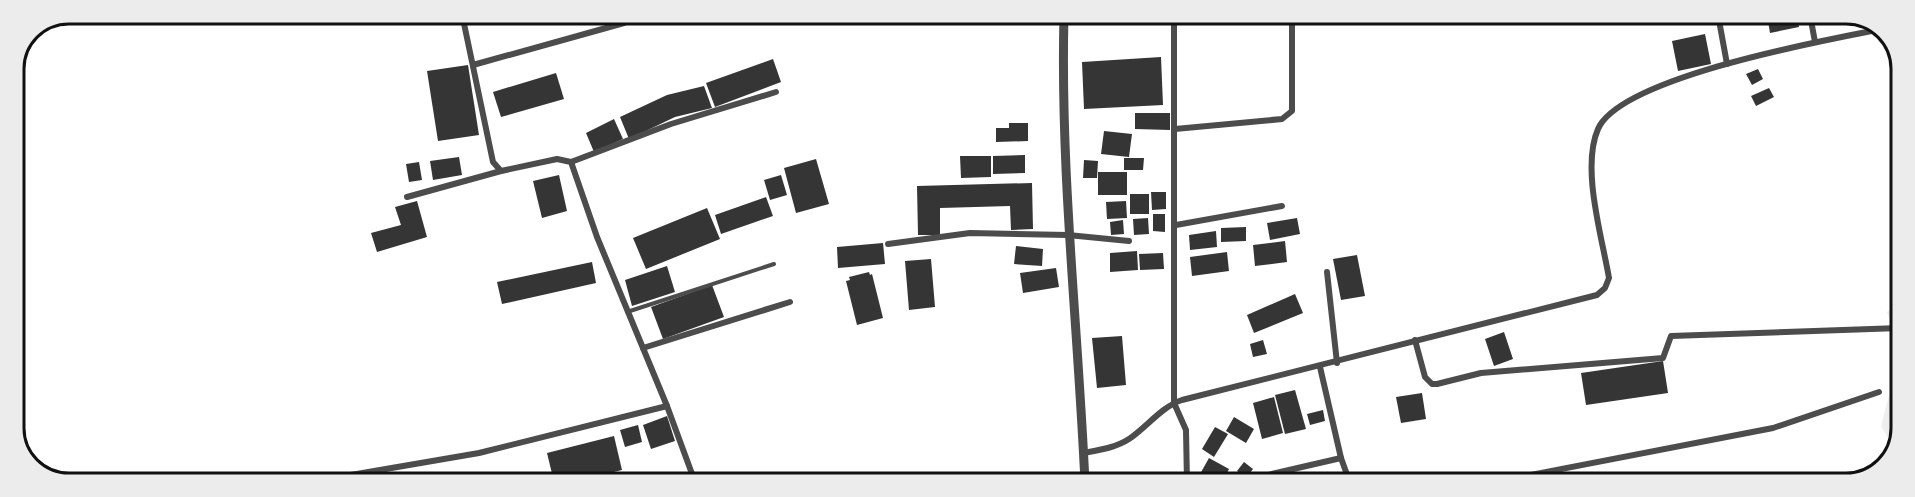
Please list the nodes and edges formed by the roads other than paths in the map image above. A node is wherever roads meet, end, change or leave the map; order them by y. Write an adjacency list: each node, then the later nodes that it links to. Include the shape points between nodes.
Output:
1 (464, 24): 11 (street)
2 (620, 24): 11 (street)
3 (1064, 24): 19 (street)
4 (1174, 24): 13 (street)
5 (1292, 24): 13 (street, via 1292,111 1282,119)
6 (1720, 24): 10 (street)
7 (1812, 24): 9 (street)
8 (1871, 31): 9 (street)
9 (1815, 42): 10 (street)
10 (1727, 64): 27 (street, via 1647,91 1609,113 1598,128 1592,149 1592,176 1609,278 1605,288 1586,299)
11 (473, 65): 15 (street, via 493,162)
12 (776, 92): 14 (street, via 671,124)
13 (1175, 129): 18 (street)
14 (571, 162): 15 (street, via 557,159); 25 (street)
15 (501, 171): 16 (street)
16 (407, 196)
17 (1281, 206): 18 (street)
18 (1176, 225): 32 (street)
19 (1068, 236): 20 (street); 21 (street, via 970,233); 34 (street)
20 (1129, 241)
21 (888, 244)
22 (774, 264): 25 (lane)
23 (1328, 272): 29 (street)
24 (790, 302): 28 (street)
25 (626, 312): 28 (street)
26 (1891, 328): 27 (street, via 1671,336 1663,358 1481,373 1437,384 1425,377)
27 (1415, 340): 29 (street)
28 (644, 348): 33 (street)
29 (1337, 363): 30 (street)
30 (1320, 367): 32 (street); 35 (street)
31 (1879, 392): 42 (street, via 1773,428)
32 (1174, 403): 34 (street, via 1126,441); 39 (street, via 1186,430)
33 (667, 406): 36 (street, via 479,453); 37 (street)
34 (1083, 453): 38 (street)
35 (1341, 458): 40 (street); 41 (street)
36 (362, 473)
37 (692, 473)
38 (1084, 473)
39 (1186, 473)
40 (1276, 473)
41 (1346, 473)
42 (1541, 473)

